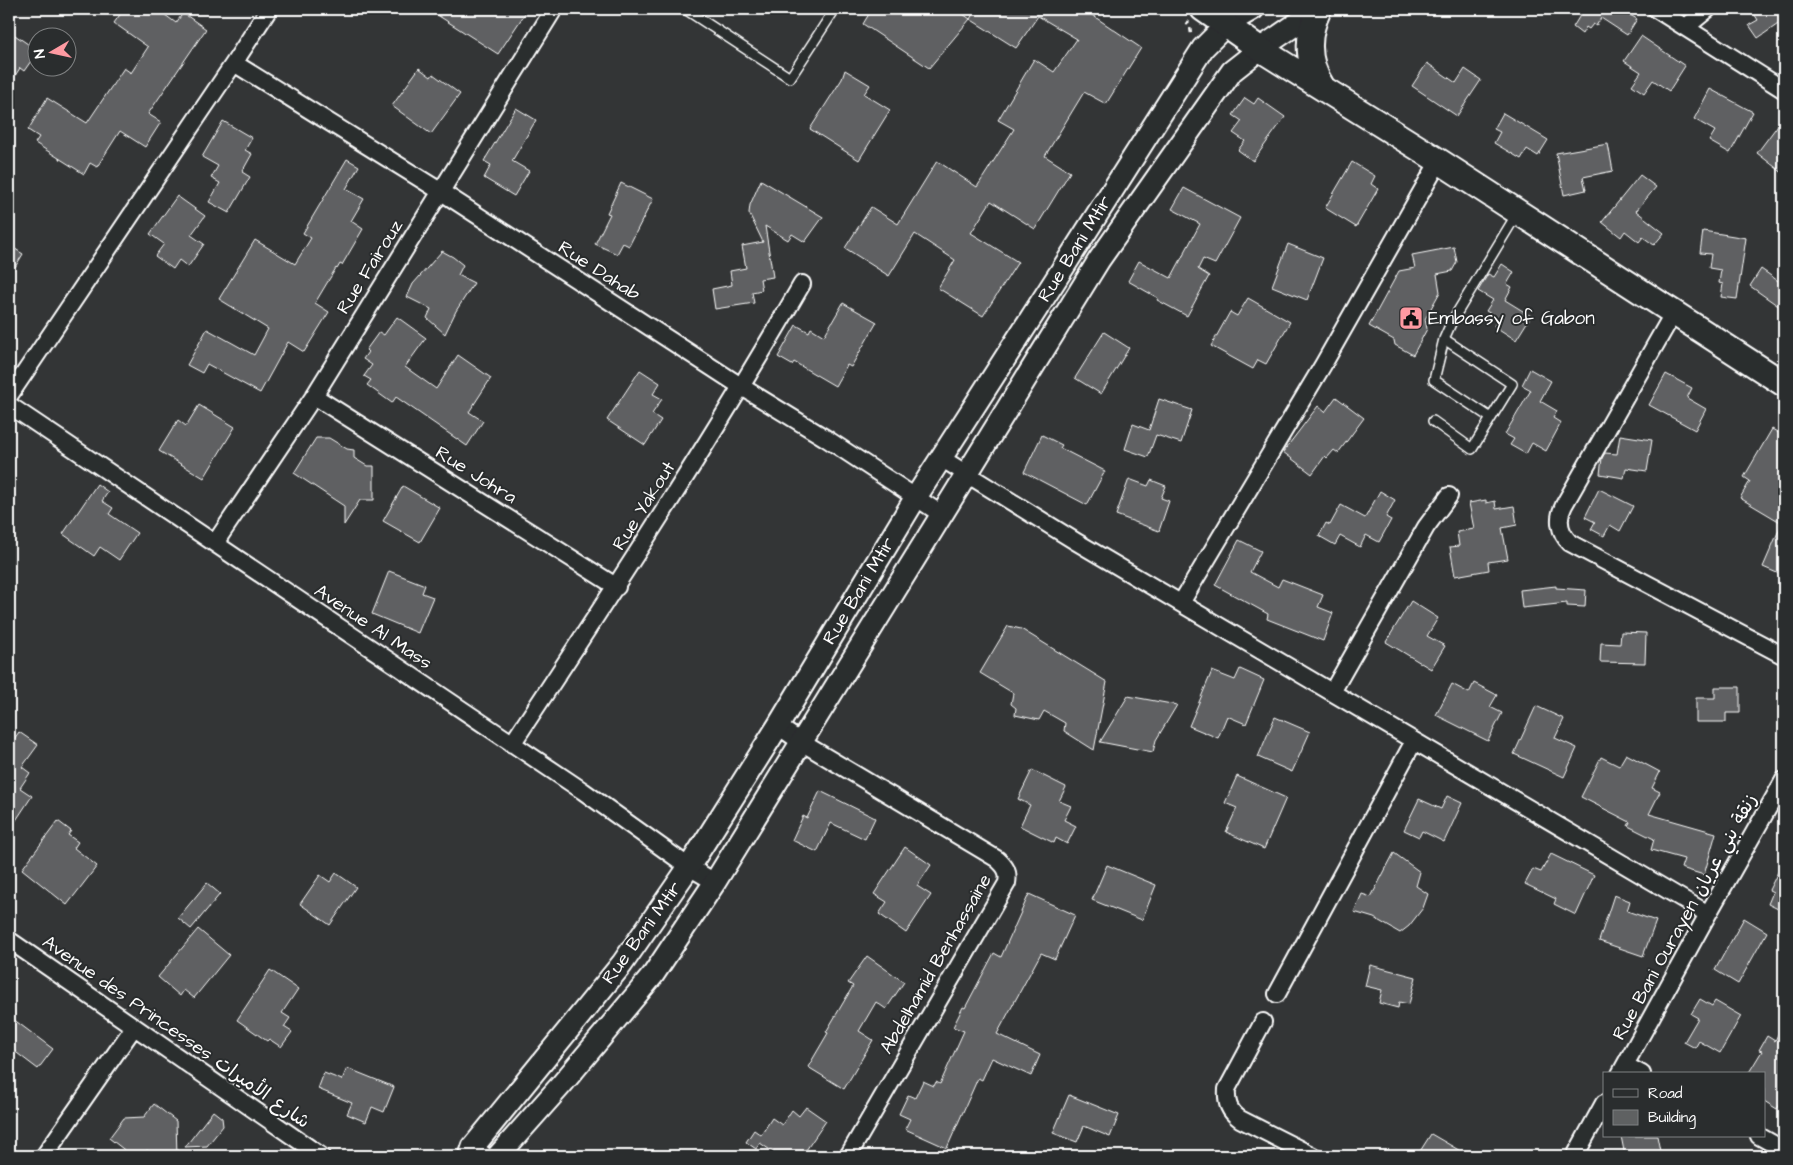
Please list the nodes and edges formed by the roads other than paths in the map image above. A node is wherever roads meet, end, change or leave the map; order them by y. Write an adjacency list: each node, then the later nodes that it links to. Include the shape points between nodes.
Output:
1 (269, 9): 13 (street)
2 (554, 9): 17 (street, Rue Fairouz)
3 (685, 9): 4 (lane, via 790,78)
4 (835, 9)
5 (1253, 9): 10 (street, Rue Bani Mtir)
6 (1318, 9): 12 (street, Rue Bani Mtir); 14 (main road, via 1309,48 1315,76)
7 (1656, 9): 11 (street)
8 (1708, 9): 11 (street)
9 (1197, 13): 10 (main road)
10 (1227, 24): 12 (main road); 29 (street, Rue Bani Mtir, via 1203,48)
11 (1686, 28): 15 (street)
12 (1260, 49): 14 (main road); 30 (street, Rue Bani Mtir, via 1232,71 1100,260)
13 (234, 63): 17 (street, Rue Dahab); 24 (street)
14 (1323, 88): 16 (main road)
15 (1784, 90)
16 (1439, 161): 18 (main road); 36 (street, via 1323,365)
17 (440, 191): 23 (street, Rue Dahab); 25 (street, Rue Fairouz)
18 (1518, 212): 20 (main road); 21 (lane)
19 (802, 284): 23 (street, Rue Yakout)
20 (1674, 312): 22 (main road); 37 (street, via 1564,504 1561,531 1570,543)
21 (1444, 339): 27 (lane, via 1434,380); 27 (lane, via 1512,384)
22 (1784, 384)
23 (742, 387): 32 (street, Rue Dahab); 35 (street, Rue Yakout)
24 (9, 396)
25 (314, 396): 34 (street, Rue Fairouz); 35 (street, Rue Johra)
26 (9, 405): 34 (street, Avenue Al Mass)
27 (1491, 418): 28 (lane, via 1472,449)
28 (1433, 421)
29 (941, 458): 30 (street); 32 (street, Rue Bani Mtir)
30 (967, 475): 33 (street, Rue Bani Mtir); 36 (street)
31 (1449, 496): 38 (street, via 1426,527)
32 (916, 497): 33 (street, Rue Dahab); 39 (street, Rue Bani Mtir)
33 (941, 514): 41 (street, Rue Bani Mtir)
34 (215, 543): 42 (street, Avenue Al Mass)
35 (616, 587): 42 (street, Rue Yakout)
36 (1181, 603): 38 (street)
37 (1784, 656)
38 (1332, 692): 40 (street)
39 (778, 726): 41 (street, Abdelhamid Benhassaine); 44 (street, Rue Bani Mtir)
40 (1414, 741): 46 (street); 48 (street)
41 (801, 742): 45 (street, Rue Bani Mtir); 59 (street, Abdelhamid Benhassaine, via 997,859 1008,874 1007,883)
42 (512, 744): 44 (street, Avenue Al Mass)
43 (1784, 780): 46 (street, Rue Bani Ourayen زنقة بني عريان)
44 (689, 867): 45 (street, Avenue Al Mass); 55 (street, Rue Bani Mtir, via 622,964)
45 (715, 882): 58 (street, Rue Bani Mtir, via 653,975)
46 (1708, 914): 51 (street, Rue Bani Ourayen زنقة بني عريان)
47 (9, 940): 50 (street, Avenue des Princesses شارع الأميرات)
48 (1277, 994)
49 (1263, 1022): 60 (street, via 1227,1089 1226,1098 1233,1114 1240,1119)
50 (134, 1027): 56 (street); 57 (street, Avenue des Princesses شارع الأميرات)
51 (1623, 1069)
52 (1603, 1105): 61 (street)
53 (1763, 1138): 54 (street)
54 (1784, 1150)
55 (476, 1153)
56 (44, 1156)
57 (321, 1156)
58 (498, 1156)
59 (848, 1156)
60 (1312, 1156)
61 (1575, 1156)

